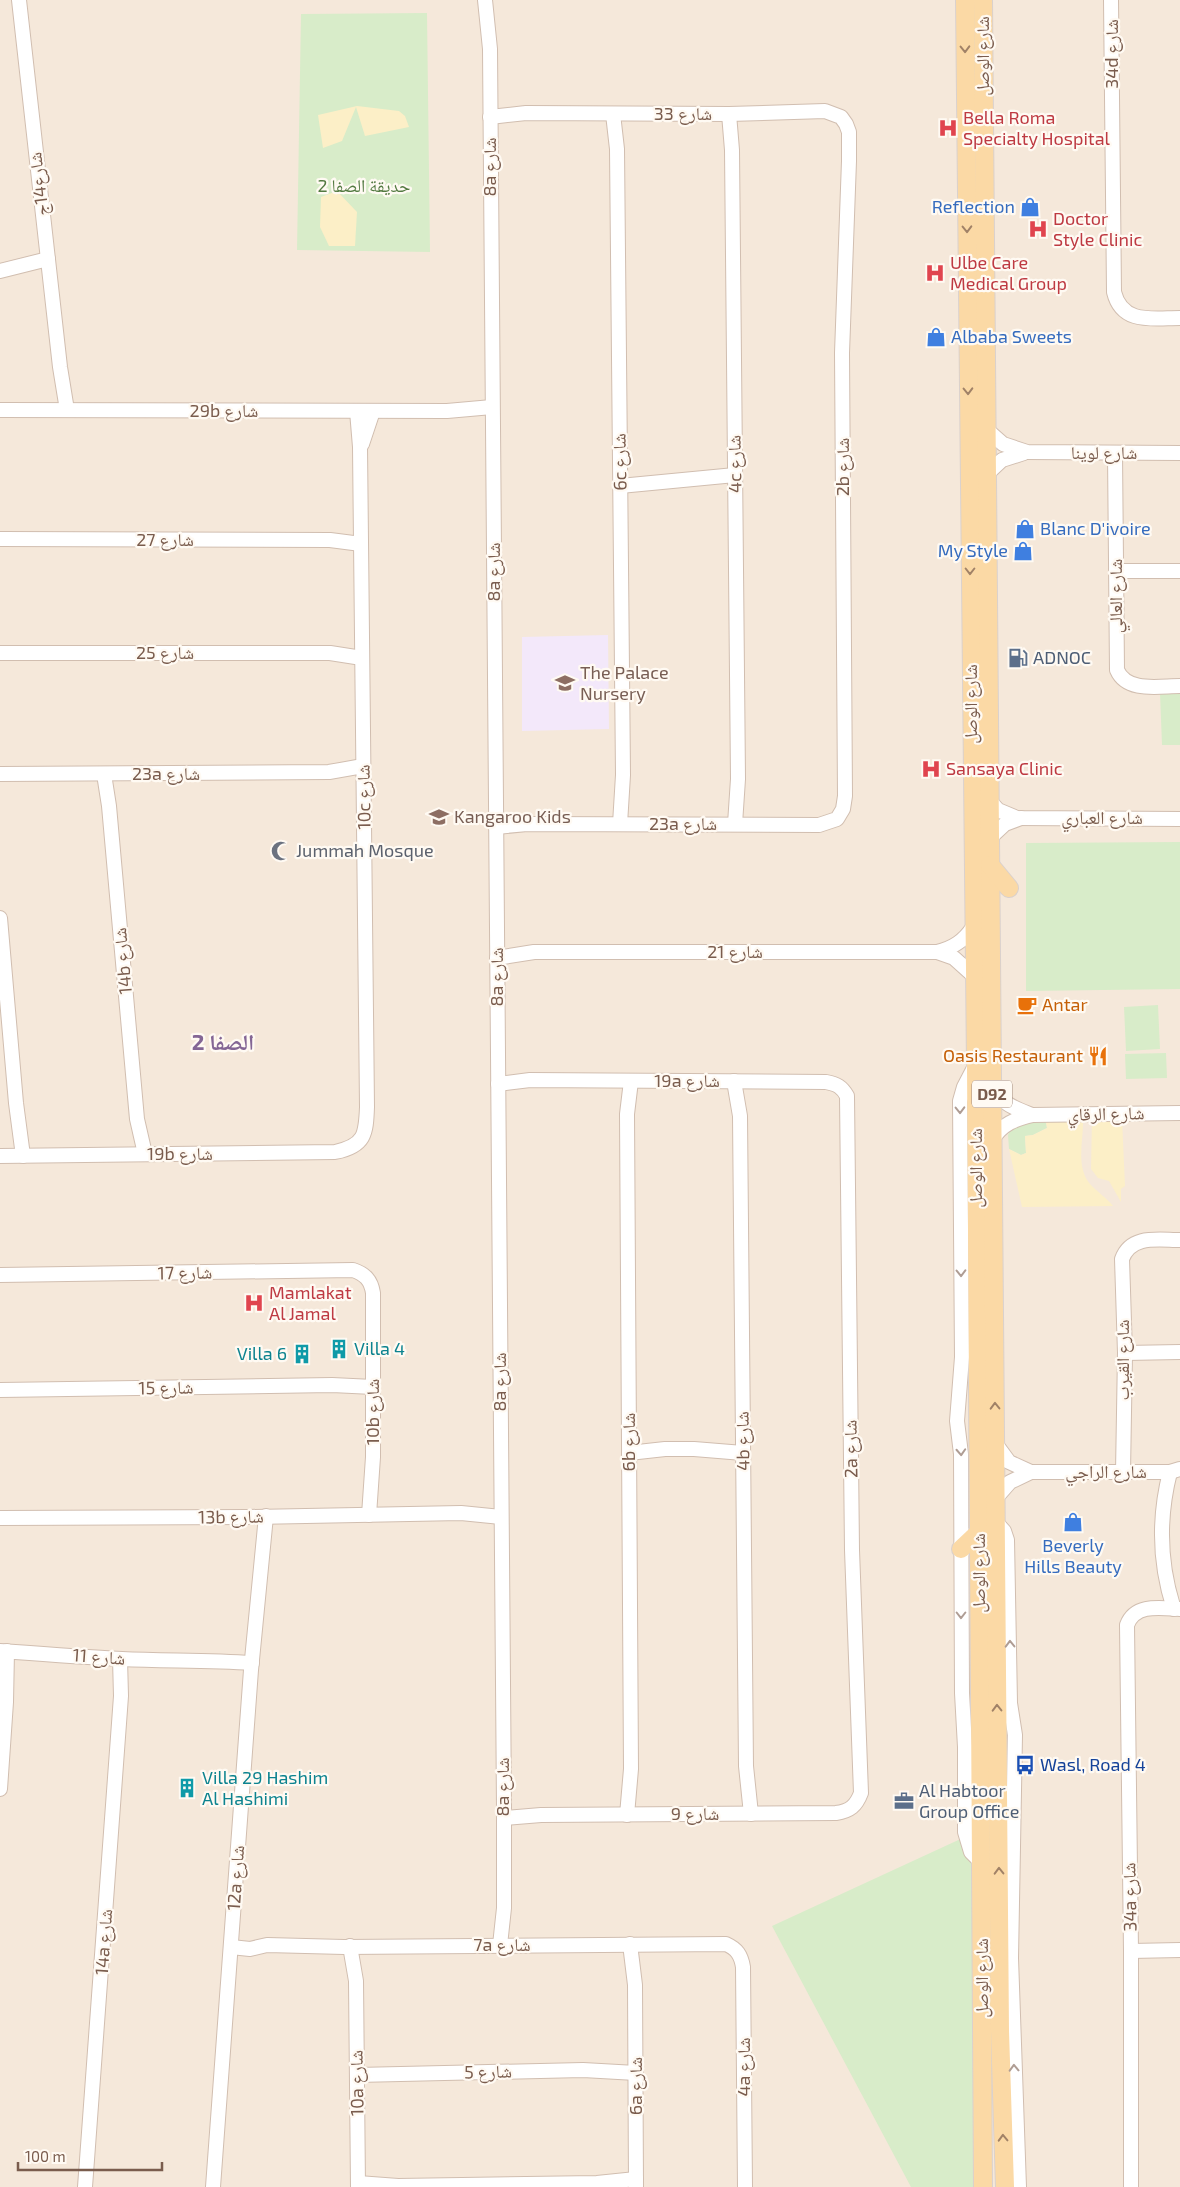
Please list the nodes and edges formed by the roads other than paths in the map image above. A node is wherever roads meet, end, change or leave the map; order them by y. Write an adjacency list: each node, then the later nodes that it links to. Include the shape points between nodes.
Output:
1 (19, 0): 12 (street, شارع14ج)
2 (486, 0): 7 (street, 8a شارع)
3 (493, 0): 7 (street, 8a شارع)
4 (965, 0): 21 (main road, شارع الوصل / D92, one-way to 21, via 960,132)
5 (983, 0): 21 (main road, شارع الوصل / D92)
6 (1112, 0): 14 (street, 34d شارع, via 1114,292 1127,314 1142,318)
7 (490, 47): 8 (street, 8a شارع)
8 (490, 111): 9 (street, شارع 33); 19 (street, 8a شارع)
9 (618, 114): 10 (street, شارع 33); 28 (street, 6c شارع)
10 (733, 114): 11 (street, شارع 33, via 825,111); 27 (street, 4c شارع)
11 (841, 117): 42 (street, 2b شارع, via 849,132 849,161 842,353 845,796)
12 (49, 265): 13 (street); 16 (street, شارع14ج, via 60,367)
13 (2, 271)
14 (1180, 318)
15 (0, 410): 16 (street, 29b شارع)
16 (61, 410): 17 (street, 29b شارع)
17 (357, 411): 18 (street, 29b شارع); 22 (street, 10c شارع)
18 (372, 411): 19 (street, 29b شارع); 22 (street, 10c شارع)
19 (492, 412): 44 (street, 8a شارع)
20 (958, 419): 21 (main road)
21 (977, 431): 23 (street, شارع لوينا); 26 (main road, شارع الوصل / D92); 29 (main road, شارع الوصل / D92)
22 (360, 447): 30 (street, 10c شارع)
23 (1027, 452): 24 (street, شارع لوينا); 26 (street, شارع لوينا, via 1002,460)
24 (1115, 453): 25 (street, شارع لوينا); 32 (street, شارع العالي)
25 (1180, 453)
26 (986, 475): 29 (main road, شارع الوصل / D92)
27 (735, 480): 28 (street); 46 (street, 4c شارع)
28 (620, 481): 45 (street, 6c شارع)
29 (978, 511): 40 (main road, شارع الوصل / D92); 51 (main road, شارع الوصل / D92, one-way to 51)
30 (361, 539): 31 (street, شارع 27); 34 (street, 10c شارع)
31 (0, 540)
32 (1116, 571): 33 (street); 36 (street, شارع العالي, via 1116,661 1120,677 1137,686)
33 (1180, 571)
34 (362, 652): 35 (street, شارع 25); 37 (street, 10c شارع)
35 (0, 653)
36 (1180, 686)
37 (363, 771): 39 (street, 23a شارع); 65 (street, 10c شارع, via 367,1106 366,1128)
38 (0, 774): 39 (street, 23a شارع)
39 (109, 774): 63 (street, 14b شارع)
40 (989, 800): 41 (street, شارع العباري, via 1004,814); 47 (main road, شارع الوصل / D92)
41 (1024, 818): 43 (street, شارع العباري); 47 (street, شارع العباري, via 1004,824)
42 (838, 819): 46 (street, 23a شارع, via 819,825)
43 (1180, 819)
44 (496, 823): 45 (street, 23a شارع); 52 (street, 8a شارع)
45 (624, 824): 46 (street, 23a شارع)
46 (739, 824)
47 (990, 838): 48 (main road, شارع الوصل / D92)
48 (990, 866): 49 (main road); 59 (main road, شارع الوصل / D92)
49 (1009, 888)
50 (0, 918): 68 (street, via 16,1103)
51 (973, 927): 53 (street, شارع 21, via 962,941); 54 (main road, شارع الوصل / D92)
52 (497, 951): 53 (street, شارع 21); 56 (street, 8a شارع)
53 (938, 952): 54 (street, شارع 21, via 954,958)
54 (974, 976): 55 (main road, شارع الوصل / D92)
55 (976, 1065): 88 (main road, شارع الوصل / D92); 89 (street, one-way to 89, via 960,1101 962,1357 957,1421 961,1454)
56 (498, 1077): 57 (street, 19a شارع); 83 (street, 8a شارع)
57 (626, 1081): 58 (street, 19a شارع); 77 (street, 6b شارع)
58 (740, 1081): 60 (street, 19a شارع, via 826,1082); 78 (street, 4b شارع)
59 (992, 1085): 62 (street, شارع الرقاي, via 1006,1104); 64 (main road, شارع الوصل / D92)
60 (843, 1089): 95 (street, 2a شارع, via 848,1104 852,1550 861,1793)
61 (1180, 1113): 62 (street, شارع الرقاي)
62 (1033, 1115): 64 (street, شارع الرقاي, via 1010,1122)
63 (137, 1119): 66 (street, 14b شارع); 67 (street, 14b شارع)
64 (992, 1140): 76 (main road, شارع الوصل / D92, one-way to 64)
65 (358, 1144): 67 (street, 19b شارع, via 335,1152)
66 (130, 1154): 67 (street, 19b شارع); 68 (street, 19b شارع)
67 (145, 1154)
68 (12, 1156)
69 (1180, 1240): 73 (street, شارع القيرب, via 1143,1240 1126,1250 1121,1264)
70 (0, 1275): 71 (street, شارع 17, via 353,1270)
71 (367, 1278): 74 (street, 10b شارع, via 373,1293)
72 (1180, 1352): 73 (street)
73 (1125, 1353): 81 (street, شارع القيرب)
74 (373, 1382): 75 (street, شارع 15); 84 (street, 10b شارع)
75 (0, 1390)
76 (995, 1443): 80 (street, شارع الراجي, via 1009,1462); 82 (main road, شارع الوصل / D92)
77 (629, 1448): 78 (street); 98 (street, 6b شارع)
78 (743, 1448): 97 (street, 4b شارع)
79 (1175, 1470): 81 (street, شارع الراجي); 90 (street, via 1163,1506 1161,1541 1165,1575)
80 (1031, 1472): 81 (street, شارع الراجي); 82 (street, شارع الراجي, via 1010,1482)
81 (1123, 1472)
82 (995, 1499): 87 (main road, شارع الوصل / D92)
83 (501, 1512): 84 (street, 13b شارع); 96 (street, 8a شارع)
84 (375, 1515): 85 (street, 13b شارع)
85 (261, 1517): 86 (street, 13b شارع); 93 (street, 12a شارع)
86 (0, 1518)
87 (995, 1521): 116 (main road, شارع الوصل / D92, one-way to 87, via 1000,2031); 117 (street, شارع الوصل, one-way to 87, via 1011,1958 1015,1728 1010,1703 1007,1540 1002,1527)
88 (979, 1532): 89 (main road); 99 (main road, شارع الوصل / D92)
89 (961, 1549): 99 (street, one-way to 99, via 965,1832 971,1852)
90 (1177, 1609): 106 (street, 34a شارع, via 1137,1611 1129,1619 1126,1630)
91 (7, 1651): 92 (street, شارع 11); 94 (street)
92 (125, 1659): 93 (street, شارع 11); 112 (street, 14a شارع)
93 (251, 1667): 100 (street, 12a شارع)
94 (0, 1789)
95 (852, 1808): 97 (street, شارع 9, via 836,1813)
96 (504, 1813): 98 (street, شارع 9); 102 (street, 8a شارع)
97 (746, 1814): 98 (street, شارع 9)
98 (632, 1815)
99 (981, 1862): 115 (main road, شارع الوصل / D92)
100 (231, 1941): 103 (street, 7a شارع, via 250,1949 268,1945); 113 (street, 12a شارع)
101 (635, 1944): 102 (street, 7a شارع); 104 (street, 7a شارع, via 715,1943); 107 (street, 6a شارع)
102 (506, 1945): 103 (street, 7a شارع)
103 (356, 1946): 108 (street, 10a شارع)
104 (735, 1948): 114 (street, 4a شارع, via 743,1967)
105 (1180, 1950): 106 (street)
106 (1131, 1951): 118 (street, 34a شارع)
107 (636, 2068): 108 (street, شارع 5, via 597,2066 582,2070 394,2073); 109 (street, 6a شارع)
108 (357, 2070): 110 (street, 10a شارع)
109 (634, 2184): 111 (street)
110 (358, 2185): 111 (street)
111 (396, 2186)
112 (85, 2187)
113 (213, 2187)
114 (745, 2187)
115 (983, 2187)
116 (1005, 2187)
117 (1019, 2187)
118 (1131, 2187)

